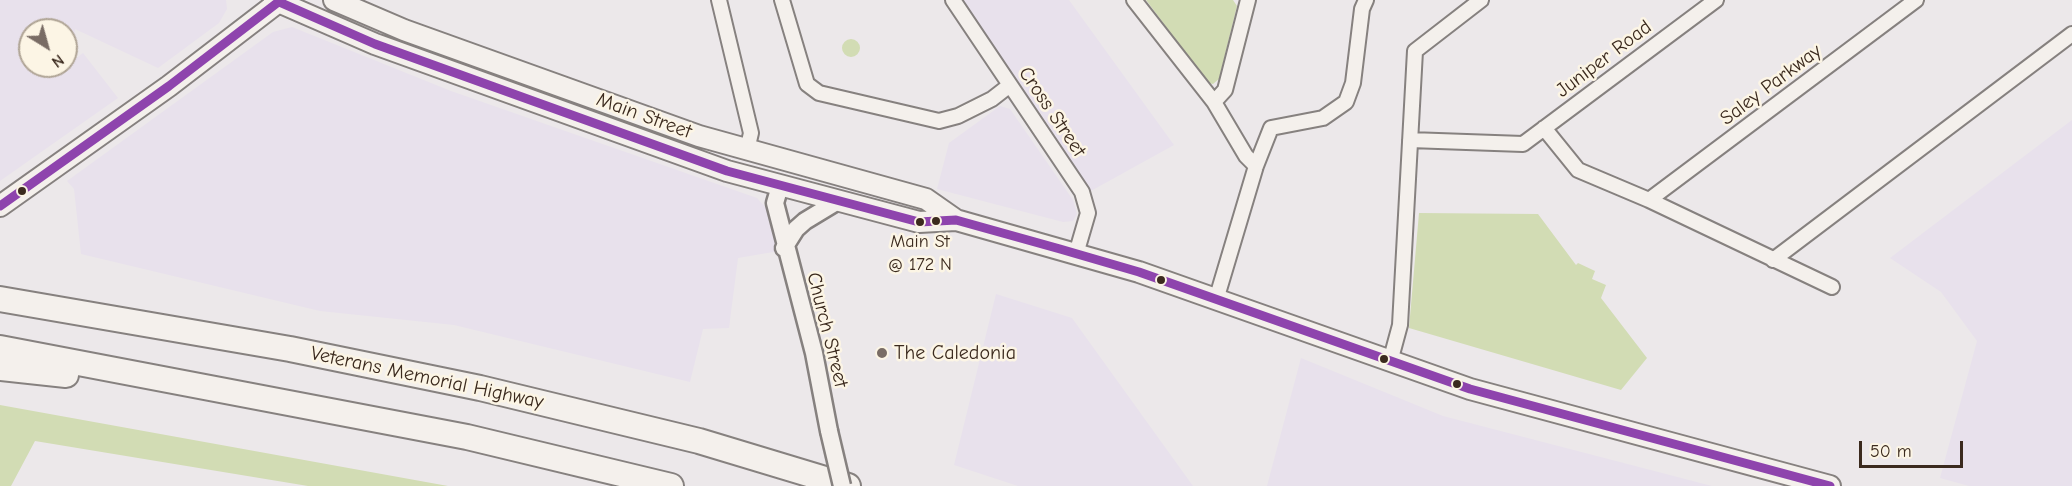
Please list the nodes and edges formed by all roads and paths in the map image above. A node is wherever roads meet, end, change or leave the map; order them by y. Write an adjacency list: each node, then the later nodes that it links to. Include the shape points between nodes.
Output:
1 (334, 0): 18 (main road, Main Street, via 404,30)
2 (719, 0): 18 (street, via 751,133)
3 (782, 0): 13 (street, via 807,84 819,93 939,121 992,99)
4 (953, 0): 13 (street, Cross Street)
5 (1134, 0): 14 (street)
6 (1248, 0): 14 (street, via 1225,90)
7 (1366, 0): 19 (street, via 1353,83 1346,102 1323,118 1271,128)
8 (1481, 0): 16 (street, via 1415,51)
9 (1716, 0): 15 (street, Juniper Road)
10 (1916, 0): 21 (street, Saley Parkway)
11 (278, 1): 17 (main road, Main Street, via 375,44); 23 (main road, via 169,86)
12 (2072, 34): 27 (street)
13 (1010, 85): 26 (street, Cross Street, via 1084,196 1087,216)
14 (1214, 102): 19 (street)
15 (1544, 128): 16 (street, Juniper Road, via 1523,144 1514,145); 21 (street, via 1578,170)
16 (1410, 140): 32 (street, via 1400,325)
17 (649, 144): 18 (main road, via 686,143 734,159); 20 (main road, Main Street)
18 (747, 150): 24 (main road, Main Street, via 926,200)
19 (1256, 166): 30 (street)
20 (780, 186): 22 (main road, Main Street); 25 (street, Church Street, via 775,203)
21 (1649, 200): 27 (street)
22 (838, 201): 24 (main road, Main Street, via 919,222); 25 (street, via 805,221)
23 (0, 206)
24 (956, 220): 26 (main road, Main Street)
25 (784, 248): 36 (street, Church Street, bridge, via 814,353)
26 (1076, 254): 30 (main road, Main Street)
27 (1773, 260): 28 (street)
28 (1832, 287)
29 (0, 299): 37 (highway, Veterans Memorial Highway, via 290,349 480,388 699,441)
30 (1216, 300): 32 (main road, Main Street)
31 (0, 348): 34 (highway)
32 (1390, 362): 38 (main road, Main Street, via 1522,404)
33 (0, 368): 34 (highway)
34 (246, 393): 35 (highway, via 467,437)
35 (671, 486)
36 (842, 486)
37 (848, 486)
38 (1830, 486)

